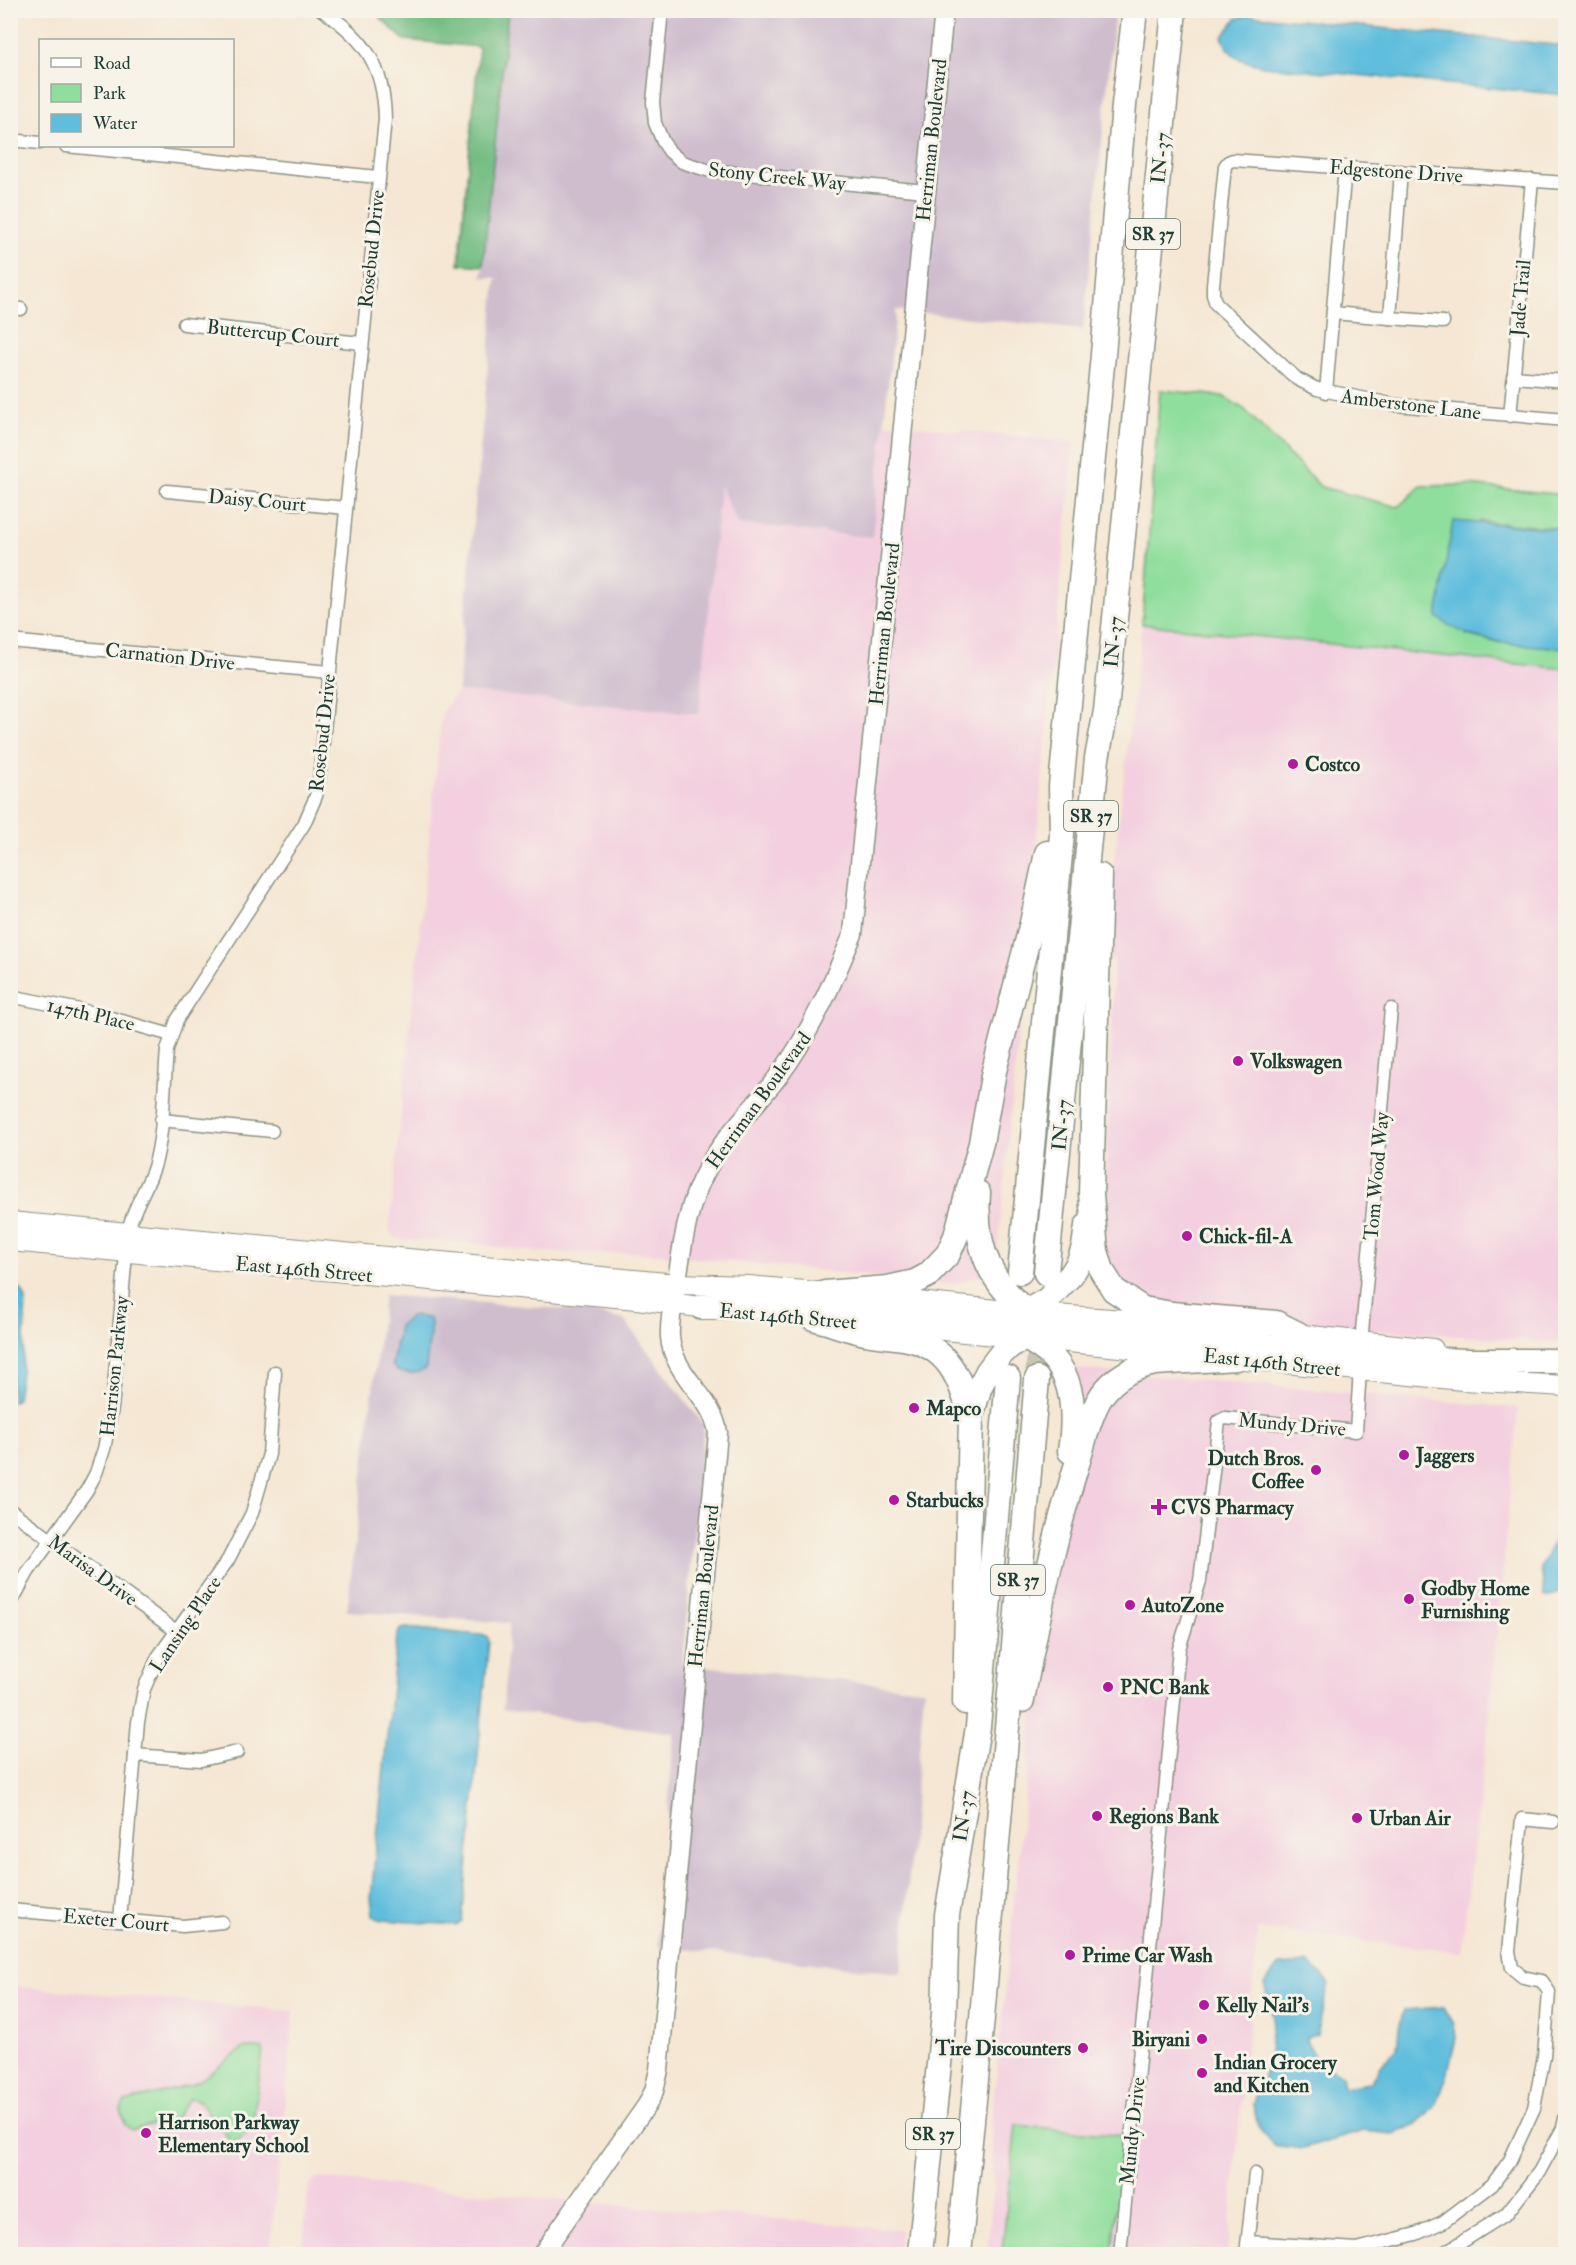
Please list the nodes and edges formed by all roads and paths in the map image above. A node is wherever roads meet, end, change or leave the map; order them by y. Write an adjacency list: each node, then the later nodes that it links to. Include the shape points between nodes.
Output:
1 (322, 10): 12 (street, Rosebud Drive, via 358,39 379,75 385,119)
2 (662, 10): 15 (street, Stony Creek Way, via 653,113 663,142 682,162 707,170)
3 (944, 10): 15 (street, Herriman Boulevard)
4 (1135, 10): 31 (highway, IN-37 / SR 37)
5 (1174, 10): 30 (highway, IN-37 / SR 37)
6 (10, 140): 7 (street)
7 (39, 143)
8 (76, 147): 12 (street)
9 (1228, 162): 10 (street, Edgestone Drive); 23 (street, Amberstone Lane, via 1213,285 1216,304 1297,379)
10 (1345, 168): 11 (street, Edgestone Drive); 16 (street)
11 (1401, 171): 13 (street, Edgestone Drive); 17 (street)
12 (378, 177): 20 (street, Rosebud Drive)
13 (1532, 180): 14 (street, Edgestone Drive); 21 (street, Jade Trail)
14 (1566, 183)
15 (926, 191): 44 (street, Herriman Boulevard, via 853,934 812,1025 777,1080 707,1168 692,1204)
16 (1333, 313): 17 (street); 23 (street)
17 (1390, 318): 18 (street)
18 (1443, 322)
19 (184, 324): 20 (street, Buttercup Court)
20 (362, 343): 27 (street, Rosebud Drive)
21 (1513, 377): 22 (street); 24 (street, Jade Trail)
22 (1566, 381)
23 (1326, 392): 24 (street, Amberstone Lane, via 1396,405)
24 (1509, 416): 25 (street, Amberstone Lane)
25 (1566, 420)
26 (167, 491): 27 (street, Daisy Court)
27 (346, 508): 29 (street, Rosebud Drive)
28 (10, 641): 29 (street, Carnation Drive)
29 (329, 672): 34 (street, Rosebud Drive, via 322,760 311,809)
30 (1106, 711): 38 (highway); 43 (highway, IN-37 / SR 37, via 1096,758)
31 (1061, 786): 37 (highway, via 1032,923 994,1071); 42 (highway, IN-37 / SR 37, via 1062,834)
32 (10, 996): 34 (street, 147th Place, via 90,1012)
33 (1391, 1009): 54 (street, Tom Wood Way)
34 (171, 1035): 35 (street, Rosebud Drive)
35 (161, 1120): 36 (street); 41 (street, Rosebud Drive, via 154,1168 131,1218)
36 (272, 1131)
37 (981, 1143): 45 (highway, via 956,1236 948,1254 928,1275 888,1288); 49 (highway, via 976,1213 982,1252 1002,1288)
38 (1091, 1194): 49 (highway, via 1078,1264 1057,1292); 52 (highway, via 1096,1251 1102,1271 1125,1299 1143,1309 1172,1314 1276,1323)
39 (10, 1222): 41 (main road, East 146th Street)
40 (10, 1241): 41 (main road, East 146th Street)
41 (127, 1243): 44 (main road, East 146th Street); 46 (main road, East 146th Street); 66 (street, Harrison Parkway, via 112,1408 104,1449 87,1490)
42 (1020, 1272)
43 (1046, 1273)
44 (677, 1284): 45 (main road, East 146th Street); 46 (street, Herriman Boulevard)
45 (825, 1293): 48 (main road, East 146th Street)
46 (673, 1304): 47 (main road, East 146th Street); 80 (street, Herriman Boulevard, via 673,1353 679,1368 712,1411 718,1433 659,2070 647,2105)
47 (701, 1307): 48 (highway, via 812,1306 982,1321); 50 (main road, East 146th Street)
48 (992, 1313): 49 (highway); 53 (highway)
49 (1027, 1313): 51 (highway); 52 (main road, East 146th Street)
50 (813, 1318): 53 (main road, East 146th Street); 63 (highway, via 930,1347 961,1382)
51 (1057, 1330): 53 (highway); 54 (highway, via 1299,1349 1351,1350); 55 (highway)
52 (1298, 1335): 54 (main road, East 146th Street)
53 (1026, 1338): 55 (main road, East 146th Street); 63 (highway, via 1000,1355 988,1371); 65 (highway, via 1049,1354 1060,1368 1073,1408)
54 (1361, 1343): 57 (main road, East 146th Street)
55 (1100, 1346): 56 (main road, East 146th Street)
56 (1236, 1358): 58 (main road, East 146th Street); 65 (highway, via 1155,1363 1132,1370 1113,1383 1096,1406)
57 (1559, 1361): 58 (highway, via 1384,1358)
58 (1360, 1370): 62 (main road, East 146th Street); 83 (street, Mundy Drive, via 1356,1431 1225,1418 1219,1421 1200,1581 1179,1649)
59 (275, 1372): 68 (street, Lansing Place, via 269,1454 252,1513 228,1560)
60 (1008, 1378): 71 (highway, IN-37 / SR 37, via 978,1727)
61 (1036, 1379): 72 (highway, IN-37 / SR 37)
62 (1566, 1386)
63 (971, 1416): 71 (highway, via 965,1725)
64 (10, 1510): 66 (street, Marisa Drive)
65 (1062, 1513): 72 (highway, via 1014,1746)
66 (51, 1540): 67 (street, Harrison Parkway); 68 (street, Marisa Drive)
67 (10, 1605)
68 (176, 1630): 70 (street, Lansing Place, via 144,1689)
69 (237, 1752): 70 (street, via 201,1760)
70 (135, 1755): 75 (street, Lansing Place)
71 (969, 1774): 81 (highway, IN-37 / SR 37, via 947,1915 944,2014)
72 (1003, 1781): 82 (highway, IN-37 / SR 37)
73 (1553, 1822): 79 (street, via 1522,1819 1509,1952 1512,1968 1523,1977 1542,1981 1549,1992 1544,2056 1534,2108 1510,2160 1492,2185 1451,2217 1416,2234 1357,2249)
74 (10, 1910): 75 (street, Exeter Court)
75 (120, 1920): 76 (street, Exeter Court, via 194,1926)
76 (222, 1922)
77 (1566, 2113): 85 (street, via 1563,2128 1539,2172 1506,2214)
78 (1255, 2174): 79 (street)
79 (1249, 2242): 84 (street)
80 (542, 2254)
81 (920, 2254)
82 (959, 2254)
83 (1120, 2254)
84 (1246, 2254)
85 (1443, 2254)

